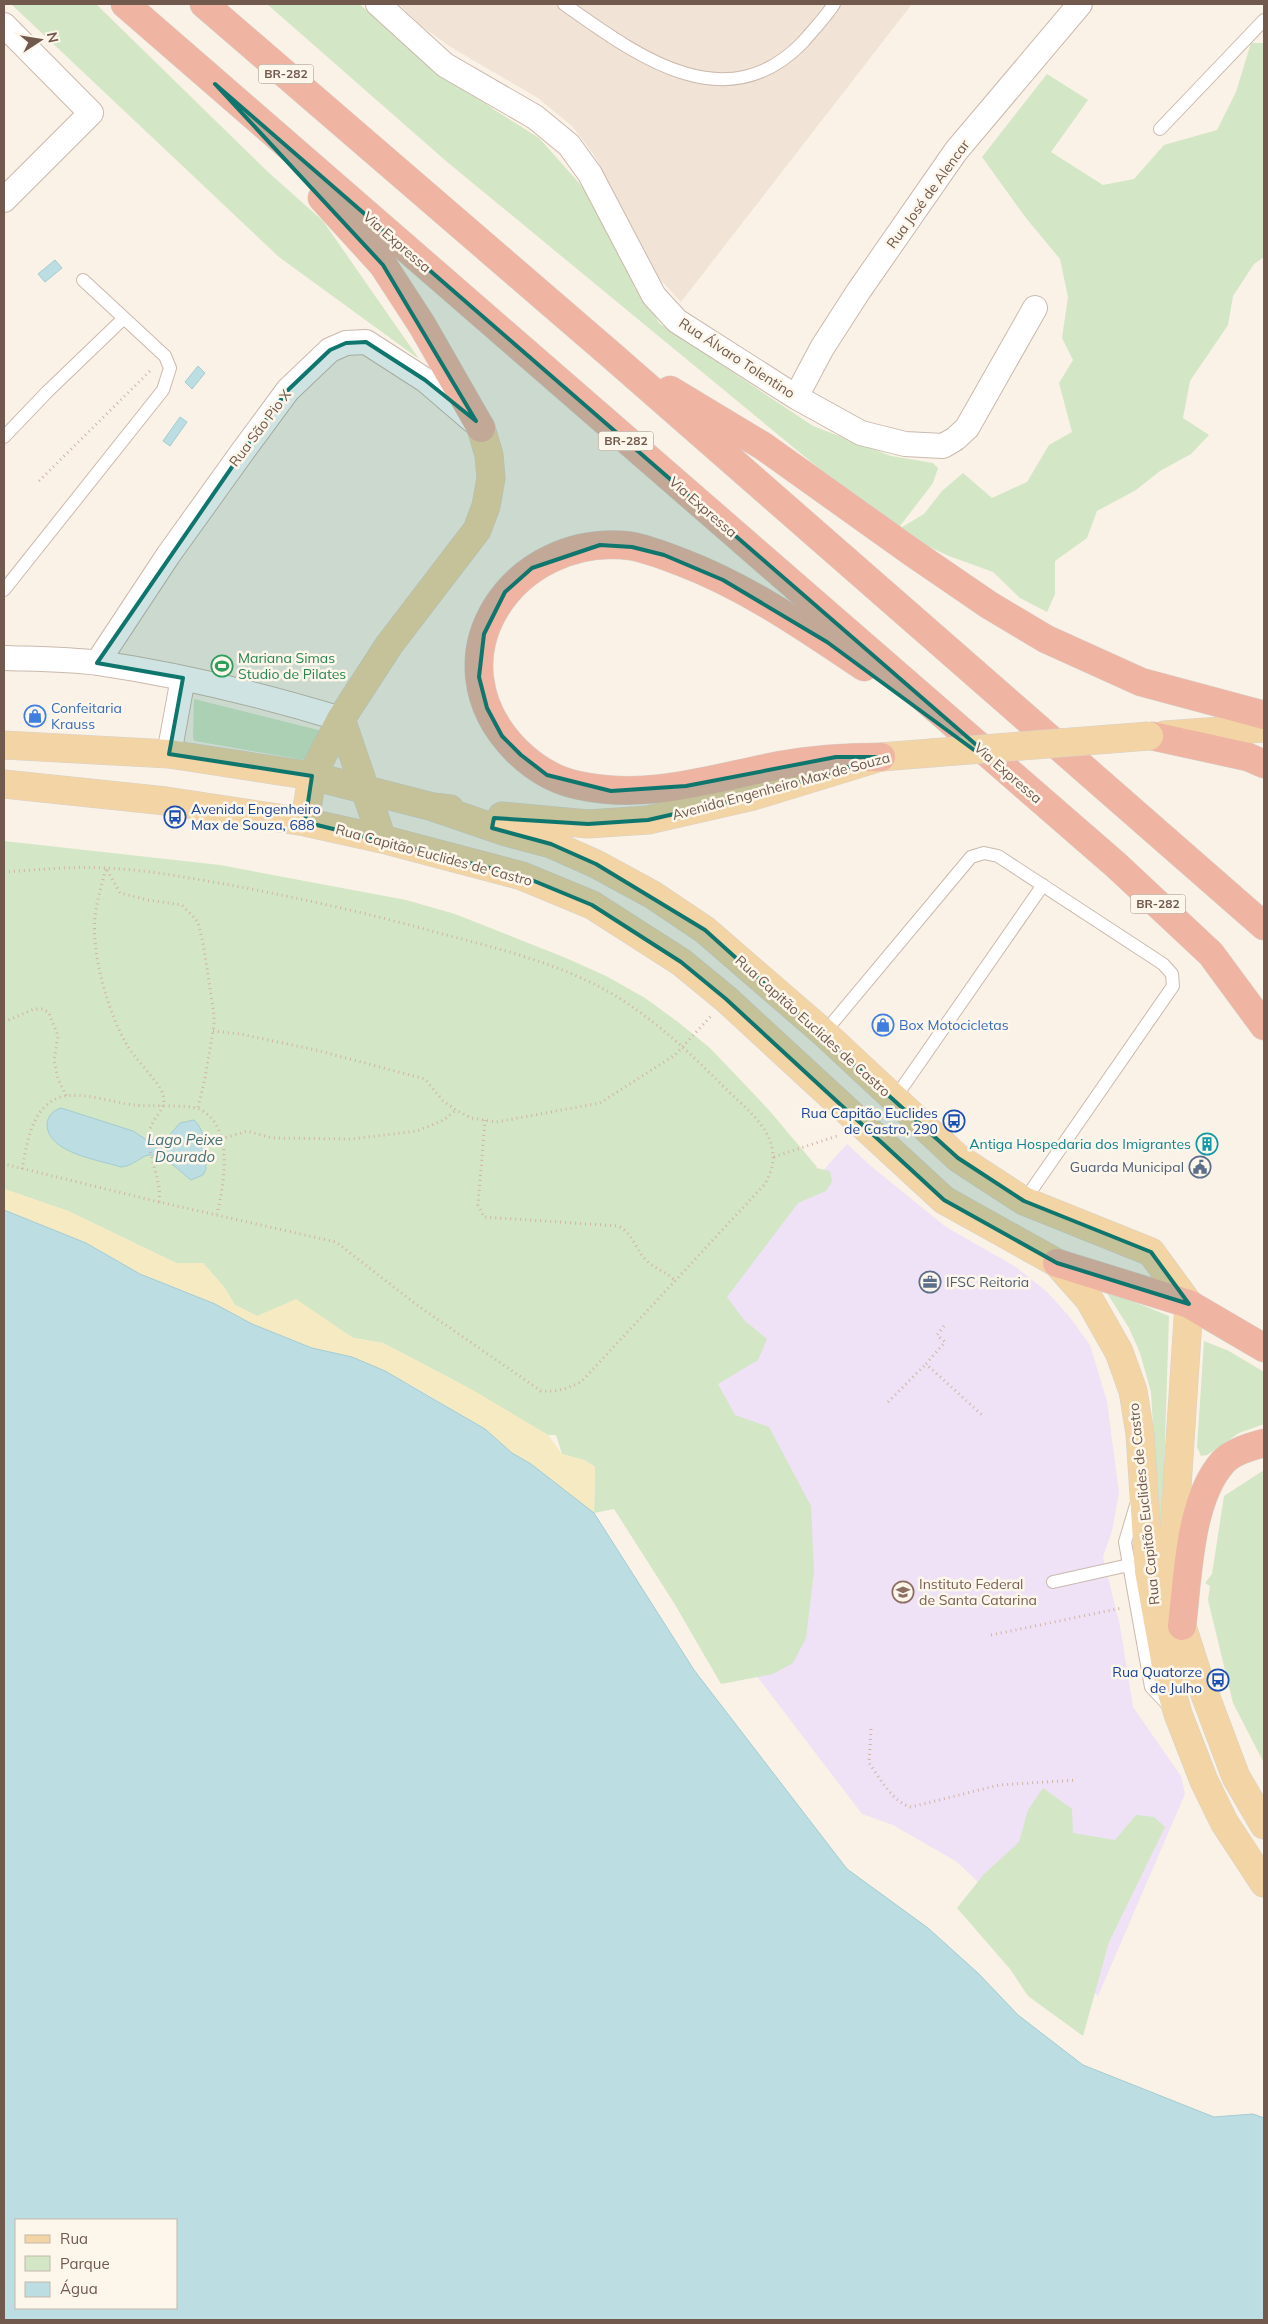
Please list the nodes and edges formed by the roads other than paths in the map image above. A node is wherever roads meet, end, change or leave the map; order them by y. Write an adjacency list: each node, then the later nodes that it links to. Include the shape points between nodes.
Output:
1 (125, 4): 9 (highway, Via Expressa / BR-282)
2 (204, 4): 15 (highway, BR-282)
3 (378, 4): 16 (street, Rua Álvaro Tolentino, via 445,65 535,117 568,145 590,174 654,296 677,321)
4 (564, 4): 5 (lane, via 615,40 671,70 720,79 751,75 773,67 794,51)
5 (834, 4)
6 (1080, 4): 16 (street, Rua José de Alencar, via 956,151 858,292 822,348)
7 (1264, 20): 10 (lane)
8 (4, 25): 11 (street, via 91,113)
9 (215, 84): 17 (highway, via 383,266 422,325); 34 (highway, Via Expressa / BR-282)
10 (1160, 129)
11 (4, 200)
12 (83, 280): 14 (lane)
13 (1035, 308): 16 (street, Rua Álvaro Tolentino, via 967,428 943,446 905,444 861,433)
14 (124, 318): 18 (lane); 19 (lane, via 165,356 170,368 163,390)
15 (610, 354): 23 (highway, via 763,446 989,605 1046,639 1141,682); 39 (highway, BR-282)
16 (796, 397)
17 (480, 428): 21 (street, Rua São Pio X, via 425,380 366,342 346,343 330,350 288,390 183,533); 24 (main road, via 489,455 490,478 486,506 477,530 389,645)
18 (4, 437)
19 (4, 590)
20 (4, 658): 21 (street)
21 (98, 663): 22 (street)
22 (183, 678): 24 (street); 28 (street)
23 (1264, 715)
24 (341, 720): 31 (main road); 33 (main road)
25 (1264, 728): 26 (main road, Avenida Engenheiro Max de Souza)
26 (1150, 736): 29 (main road, Avenida Engenheiro Max de Souza, bridge); 30 (highway, via 1248,757)
27 (4, 744): 28 (main road, Avenida Engenheiro Max de Souza)
28 (169, 754): 31 (main road, Avenida Engenheiro Max de Souza)
29 (881, 757): 34 (highway, via 836,757 650,791 611,791 576,785 547,775 502,736 487,708 479,677 484,634 505,592 532,568 564,554 600,544 632,546 664,555 732,585 827,642); 35 (main road, Avenida Engenheiro Max de Souza, via 704,809 624,822 588,824 531,820)
30 (1264, 764)
31 (312, 776): 33 (main road, Avenida Engenheiro Max de Souza); 36 (main road)
32 (4, 784): 36 (main road, via 166,801)
33 (364, 787): 35 (main road, Avenida Engenheiro Max de Souza); 37 (main road)
34 (1037, 798): 40 (highway, Via Expressa / BR-282, via 1116,865 1211,954)
35 (433, 807): 41 (main road, Rua Capitão Euclides de Castro, via 551,844 653,895 705,930)
36 (305, 822): 37 (main road, Rua Capitão Euclides de Castro)
37 (382, 839): 44 (main road, Rua Capitão Euclides de Castro, via 522,876 592,905 681,962 726,999 944,1200)
38 (1043, 885): 41 (lane, via 998,856 984,853 971,857); 42 (lane); 43 (lane, via 1163,964 1172,974 1173,986)
39 (1264, 926)
40 (1264, 1026)
41 (824, 1033): 42 (main road, Rua Capitão Euclides de Castro)
42 (895, 1098): 43 (main road, Rua Capitão Euclides de Castro, via 958,1158)
43 (1024, 1201): 45 (main road, Rua Capitão Euclides de Castro, via 1152,1252)
44 (1057, 1263): 45 (highway); 48 (main road, Rua Capitão Euclides de Castro, via 1089,1299 1120,1352 1132,1391)
45 (1188, 1304): 46 (highway); 51 (main road, Rua Capitão Euclides de Castro, via 1173,1548)
46 (1264, 1348)
47 (1264, 1443): 51 (highway, via 1224,1461 1204,1494 1192,1543)
48 (1145, 1479): 49 (lane, via 1125,1542); 52 (main road, Rua Capitão Euclides de Castro, via 1144,1520 1150,1581 1167,1674)
49 (1129, 1565): 50 (lane); 52 (lane, via 1151,1687)
50 (1053, 1582)
51 (1182, 1626): 53 (main road, Rua Capitão Euclides de Castro, via 1236,1777)
52 (1178, 1714): 54 (main road, Rua Capitão Euclides de Castro, via 1224,1822)
53 (1264, 1825)
54 (1264, 1883)

